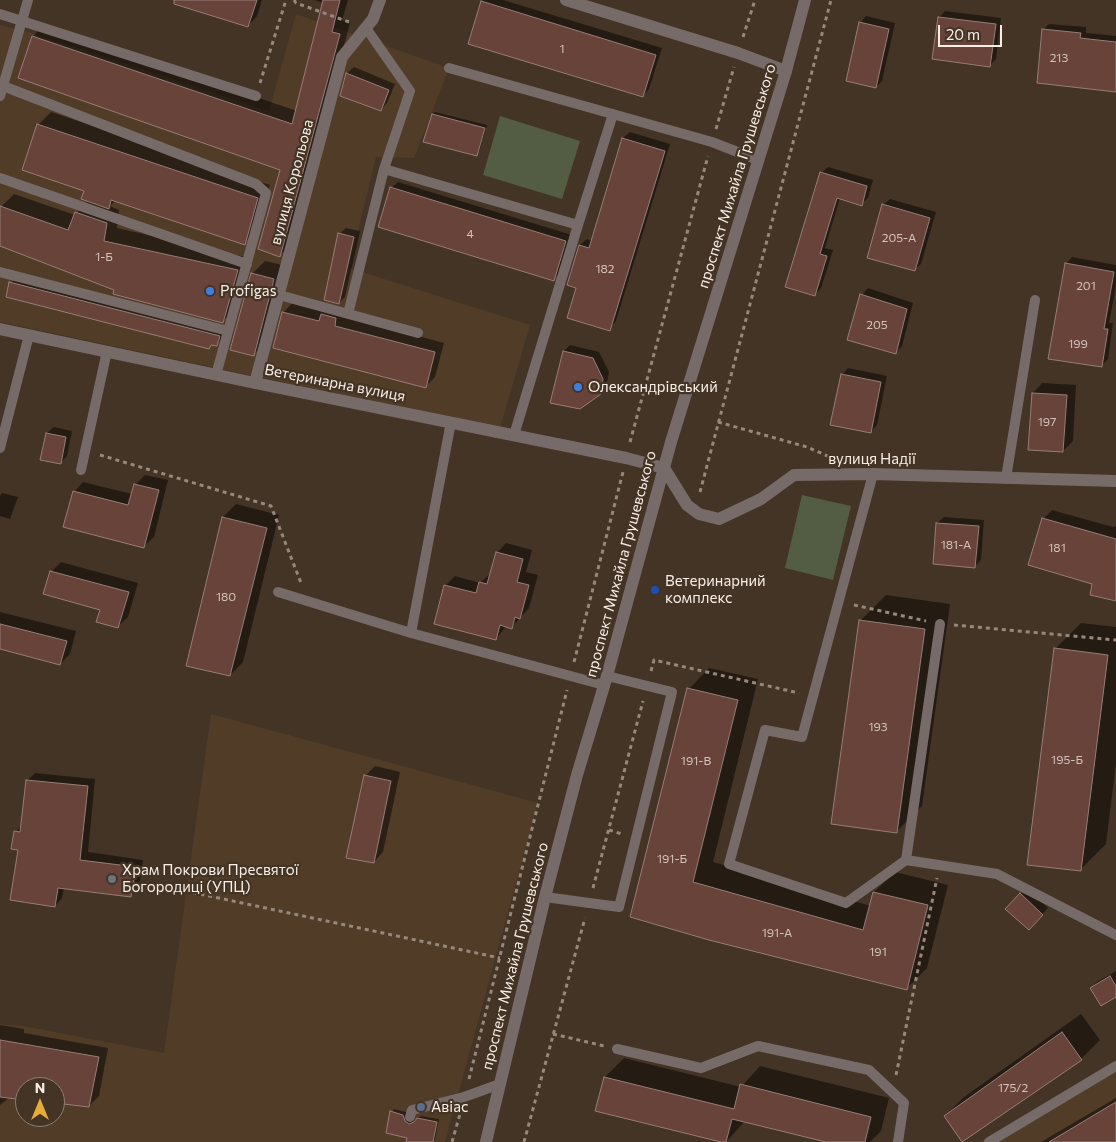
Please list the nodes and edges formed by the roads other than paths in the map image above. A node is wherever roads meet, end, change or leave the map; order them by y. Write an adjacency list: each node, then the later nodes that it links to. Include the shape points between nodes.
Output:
1 (28, 0): 6 (lane)
2 (380, 0): 7 (street, вулиця Корольова, via 373,20)
3 (566, 0): 9 (street)
4 (805, 0): 9 (street, проспект Михайла Грушевського)
5 (0, 14): 6 (lane)
6 (22, 20): 10 (lane); 11 (lane)
7 (366, 28): 14 (lane, via 410,91); 19 (street, вулиця Корольова, via 342,57)
8 (449, 68): 12 (lane)
9 (786, 71): 13 (street, проспект Михайла Грушевського)
10 (1, 91): 17 (lane, via 256,184 266,193)
11 (256, 96)
12 (613, 114): 13 (lane, via 712,142); 16 (lane)
13 (758, 160): 32 (street, проспект Михайла Грушевського)
14 (384, 169): 16 (lane); 21 (lane)
15 (0, 178): 17 (lane)
16 (578, 225): 30 (lane)
17 (247, 264): 23 (lane)
18 (0, 272): 23 (lane)
19 (279, 295): 21 (lane); 28 (street, вулиця Корольова)
20 (1035, 300): 35 (lane)
21 (348, 314): 24 (lane)
22 (0, 329): 25 (street, Ветеринарна вулиця)
23 (228, 331): 27 (lane)
24 (418, 333)
25 (29, 335): 26 (street, Ветеринарна вулиця); 31 (lane)
26 (107, 351): 27 (street, Ветеринарна вулиця); 33 (lane)
27 (216, 375): 28 (street, Ветеринарна вулиця)
28 (255, 383): 29 (street, Ветеринарна вулиця)
29 (451, 422): 30 (street, Ветеринарна вулиця); 39 (lane)
30 (514, 435): 32 (street, Ветеринарна вулиця)
31 (0, 448)
32 (664, 468): 34 (street, вулиця Надії, via 687,505 719,519 761,499 794,475); 40 (street, проспект Михайла Грушевського)
33 (81, 470)
34 (873, 474): 35 (street, вулиця Надії); 41 (lane, via 802,737 765,730 729,864 846,903)
35 (1006, 478): 36 (street, вулиця Надії)
36 (1116, 480)
37 (278, 592): 39 (lane)
38 (940, 624): 41 (lane)
39 (411, 633): 40 (lane, via 570,677)
40 (606, 681): 42 (street, проспект Михайла Грушевського); 42 (lane, via 672,692 619,907)
41 (906, 860): 43 (lane, via 997,874)
42 (545, 897): 46 (street, проспект Михайла Грушевського)
43 (1116, 935)
44 (617, 1049): 49 (lane, via 701,1068 758,1046 869,1070 904,1103)
45 (1116, 1066): 50 (lane)
46 (500, 1084): 47 (lane, via 412,1110); 48 (street, проспект Михайла Грушевського)
47 (410, 1117)
48 (486, 1142)
49 (898, 1142)
50 (989, 1142)

